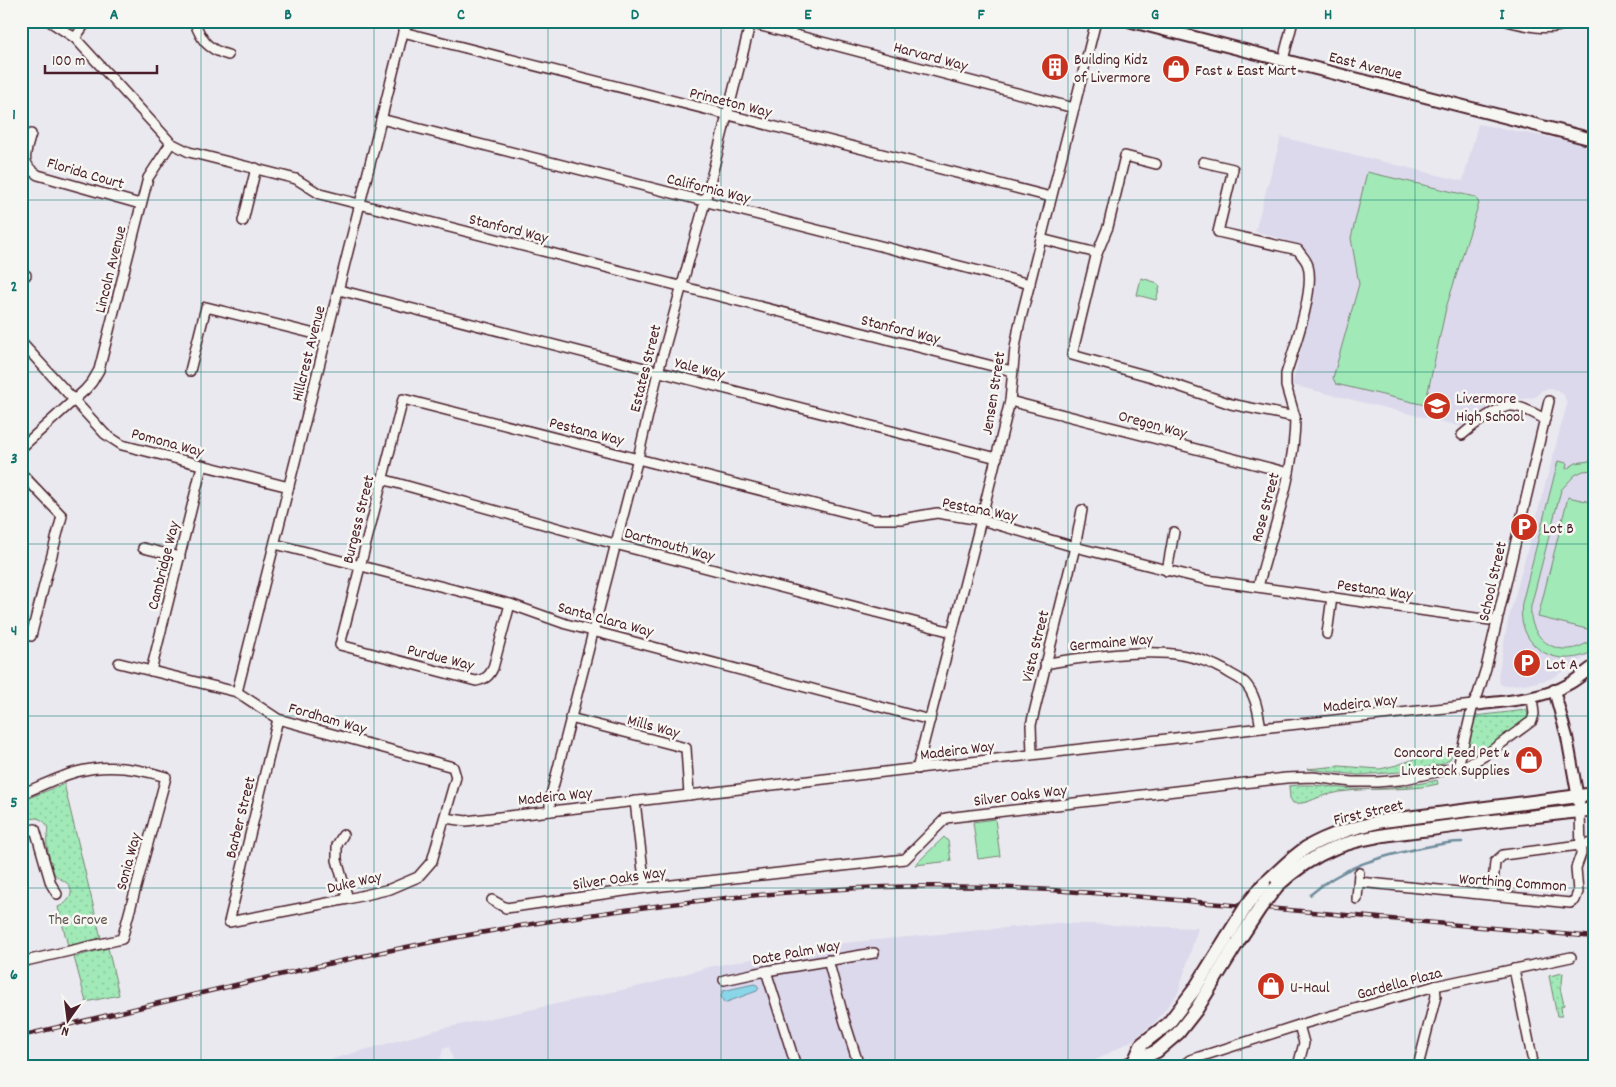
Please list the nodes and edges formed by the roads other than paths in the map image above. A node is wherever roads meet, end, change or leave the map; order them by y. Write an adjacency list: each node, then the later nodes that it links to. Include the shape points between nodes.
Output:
1 (48, 21): 12 (street, Stanford Way)
2 (86, 21): 12 (street)
3 (194, 21): 13 (street, via 205,44)
4 (406, 21): 11 (street, Hillcrest Avenue)
5 (1096, 21): 15 (street, Jensen Street)
6 (1130, 21): 14 (main road, East Avenue)
7 (1293, 21): 14 (street)
8 (1508, 21): 9 (street, via 1529,27 1552,28)
9 (1571, 21)
10 (748, 22): 15 (street, Harvard Way); 16 (street, Estates Street)
11 (403, 32): 16 (street, Princeton Way); 17 (street, Hillcrest Avenue)
12 (75, 38): 20 (street, Stanford Way)
13 (228, 55)
14 (1283, 60): 19 (main road, East Avenue)
15 (1074, 108): 24 (street, Jensen Street)
16 (728, 116): 24 (street, Princeton Way); 25 (street, Estates Street)
17 (381, 119): 25 (street, California Way); 27 (street, Hillcrest Avenue)
18 (31, 134): 26 (street, Florida Court, via 25,157 30,170)
19 (1595, 140)
20 (171, 143): 23 (street, Stanford Way, via 189,152); 26 (street, Lincoln Avenue, via 148,178)
21 (1203, 162): 43 (street, Rose Street, via 1233,169 1218,232 1298,250 1308,264 1308,295 1286,374)
22 (1156, 164): 30 (street, via 1125,156 1108,227)
23 (256, 168): 27 (street, Stanford Way, via 296,179 320,194); 28 (street)
24 (1051, 197): 29 (street, Jensen Street)
25 (705, 202): 31 (street, California Way); 32 (street, Estates Street)
26 (140, 204): 39 (street, Lincoln Avenue, via 99,370)
27 (360, 204): 32 (street, Stanford Way); 33 (street, Hillcrest Avenue)
28 (244, 221)
29 (1041, 239): 30 (street); 31 (street, Jensen Street)
30 (1097, 253): 43 (street, via 1072,355 1152,377 1231,404)
31 (1030, 284): 38 (street, Jensen Street)
32 (681, 286): 37 (street, Estates Street); 38 (street, Stanford Way)
33 (338, 290): 34 (street, Hillcrest Avenue); 37 (street, Yale Way)
34 (327, 337): 36 (street, via 206,307); 53 (street, Hillcrest Avenue)
35 (21, 342): 39 (street, Pomona Way)
36 (190, 371)
37 (658, 372): 47 (street, Estates Street); 48 (street, Yale Way)
38 (1012, 372): 41 (street, Jensen Street)
39 (74, 400): 46 (street, Lincoln Avenue); 49 (street, Pomona Way, via 105,434 122,445)
40 (403, 400): 47 (street, Pestana Way); 52 (street, Burgess Street)
41 (1010, 401): 48 (street, Jensen Street); 51 (street, Oregon Way)
42 (1550, 401): 44 (street, School Street)
43 (1295, 417): 51 (street, Rose Street)
44 (1545, 419): 45 (street, via 1512,405); 67 (street, School Street)
45 (1462, 435)
46 (21, 448)
47 (638, 458): 55 (street, Pestana Way, via 873,519 901,519 937,513); 58 (street, Estates Street)
48 (997, 458): 55 (street, Jensen Street)
49 (202, 466): 53 (street, Pomona Way); 61 (street, Cambridge Way)
50 (21, 473): 70 (street, via 62,516 31,636)
51 (1288, 473): 64 (street, Rose Street)
52 (382, 479): 58 (street, Dartmouth Way); 62 (street, Burgess Street)
53 (289, 487): 57 (street, Hillcrest Avenue)
54 (1082, 510): 59 (street, Vista Street)
55 (981, 520): 59 (street, Pestana Way); 69 (street, Jensen Street)
56 (1174, 532): 63 (street)
57 (275, 544): 62 (street, Santa Clara Way); 78 (street, Hillcrest Avenue)
58 (615, 544): 68 (street, Estates Street); 69 (street, Dartmouth Way)
59 (1075, 547): 63 (street, Pestana Way); 74 (street, Vista Street)
60 (143, 548): 61 (street)
61 (180, 557): 76 (street, Cambridge Way)
62 (361, 565): 66 (street, Santa Clara Way); 72 (street, Burgess Street)
63 (1167, 570): 64 (street, Pestana Way)
64 (1258, 587): 65 (street, Pestana Way)
65 (1332, 597): 67 (street, Pestana Way); 71 (street)
66 (510, 604): 68 (street, Santa Clara Way); 72 (street, Purdue Way, via 493,668 484,680 476,681)
67 (1497, 621): 80 (street, School Street)
68 (593, 630): 81 (street, Estates Street); 83 (street, Santa Clara Way)
69 (952, 632): 83 (street, Jensen Street)
70 (21, 633)
71 (1327, 634)
72 (340, 645)
73 (119, 663): 76 (street, Fordham Way)
74 (1045, 664): 84 (street, Germaine Way, via 1142,651 1203,660 1244,682 1256,704); 85 (street, Vista Street, via 1031,725)
75 (1595, 665): 77 (street, via 1569,684)
76 (151, 671): 78 (street, Fordham Way)
77 (1554, 690): 79 (street); 91 (street)
78 (237, 692): 82 (street, Fordham Way)
79 (1532, 697): 80 (street); 86 (street, Silver Oaks Way, via 1532,721 1475,762)
80 (1473, 705): 84 (street, Madeira Way); 86 (street, School Street)
81 (570, 718): 90 (street, Mills Way, via 686,748); 94 (street, Estates Street, via 550,799)
82 (278, 719): 96 (street, Fordham Way, via 453,767 456,777); 108 (street, Barber Street)
83 (930, 720): 87 (street, Jensen Street)
84 (1261, 728): 85 (street, Madeira Way)
85 (1032, 754): 87 (street, Madeira Way)
86 (1458, 767): 102 (street, Silver Oaks Way, via 1400,780 1352,782 1314,777 1286,778 946,818 905,859)
87 (917, 769): 90 (street, Madeira Way)
88 (21, 794): 112 (street, Sonia Way, via 76,772 98,768 152,772 166,777 122,939)
89 (1595, 794): 91 (main road, First Street)
90 (689, 795): 92 (street, Madeira Way)
91 (1578, 796): 95 (street); 101 (main road, First Street, via 1383,821 1352,828 1305,849)
92 (636, 802): 94 (street, Madeira Way); 102 (street)
93 (1595, 809): 95 (main road, First Street)
94 (550, 811): 96 (street, Madeira Way, via 466,821)
95 (1580, 811): 100 (street, Worthing Common); 101 (main road, First Street, via 1359,840 1310,860)
96 (446, 818): 105 (street, Duke Way, via 432,861 418,877 390,889)
97 (21, 832): 103 (street, via 35,829)
98 (343, 835): 105 (street, via 337,845 337,860)
99 (1595, 843): 100 (street)
100 (1581, 844): 104 (street, via 1502,854 1495,862); 104 (street, Worthing Common, via 1576,868 1578,892 1570,903)
101 (1271, 885): 119 (main road, First Street, bridge, via 1260,908 1233,939 1196,1010 1178,1033 1157,1051)
102 (645, 888): 107 (street, Silver Oaks Way, via 506,908)
103 (57, 894)
104 (1492, 895): 106 (street, Worthing Common, via 1359,877)
105 (348, 899): 108 (street, Duke Way)
106 (1357, 899)
107 (492, 900)
108 (230, 922)
109 (874, 953): 111 (street, Date Palm Way)
110 (1571, 957): 113 (street, Gardella Plaza)
111 (828, 960): 114 (street, Date Palm Way); 121 (street)
112 (21, 962)
113 (1514, 969): 116 (street, Gardella Plaza); 118 (street)
114 (766, 971): 115 (street, Date Palm Way); 120 (street)
115 (724, 980)
116 (1435, 986): 117 (street, Gardella Plaza); 124 (street, via 1436,996)
117 (1299, 1025): 122 (street, Gardella Plaza, via 1190,1060); 123 (street, via 1304,1043)
118 (1532, 1058)
119 (1133, 1064)
120 (796, 1066)
121 (859, 1066)
122 (1182, 1066)
123 (1298, 1066)
124 (1418, 1066)

